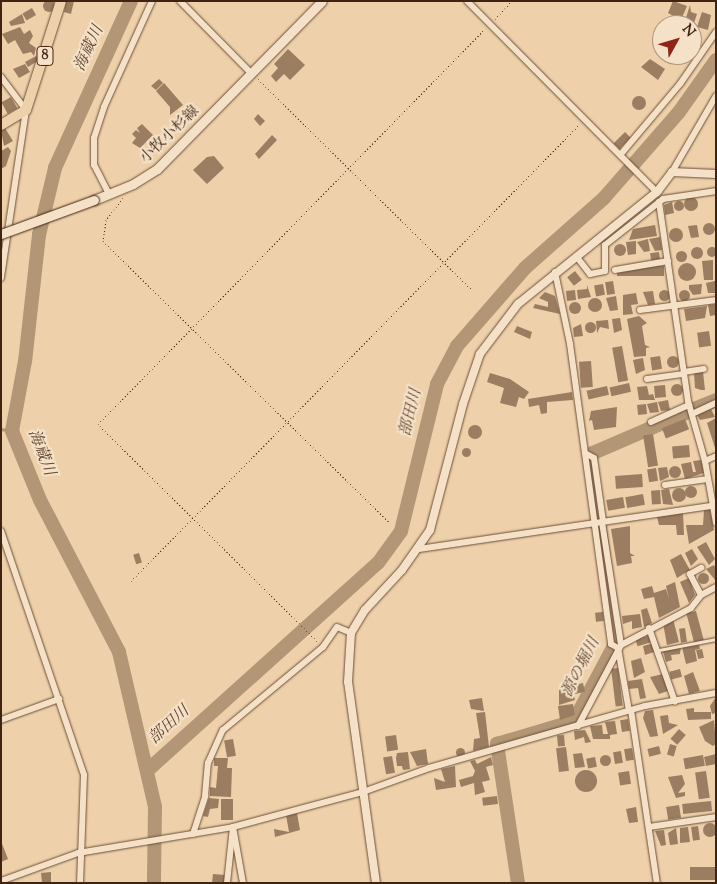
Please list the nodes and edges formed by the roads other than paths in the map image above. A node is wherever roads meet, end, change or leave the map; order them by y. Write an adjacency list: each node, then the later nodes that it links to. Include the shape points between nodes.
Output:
1 (61, 1): 10 (main road, 8)
2 (152, 1): 17 (street, via 104,107 94,138 94,166)
3 (180, 1): 7 (street)
4 (322, 1): 7 (main road, 小牧小杉線)
5 (467, 1): 12 (street)
6 (716, 32): 12 (street)
7 (252, 73): 17 (main road, 小牧小杉線, via 157,169)
8 (1, 77): 10 (street)
9 (716, 96): 13 (street)
10 (26, 110): 11 (main road); 24 (street)
11 (1, 125)
12 (624, 156): 16 (street)
13 (672, 172): 14 (street); 16 (street)
14 (716, 174)
15 (716, 190): 18 (street)
16 (657, 192): 20 (street)
17 (109, 194): 19 (main road, 小牧小杉線, bridge)
18 (659, 202): 20 (street, via 605,246 606,271 590,274); 21 (street)
19 (1, 234)
20 (576, 256): 23 (street)
21 (668, 261): 22 (street); 26 (street)
22 (614, 270)
23 (556, 272): 35 (street); 45 (street, via 518,304 480,354 463,404 438,508)
24 (1, 278)
25 (716, 300): 26 (street)
26 (674, 305): 27 (street); 29 (street)
27 (640, 310)
28 (704, 368): 29 (street)
29 (684, 373): 30 (street); 32 (street)
30 (647, 380)
31 (716, 403): 33 (street)
32 (689, 405): 33 (street); 34 (street)
33 (692, 414): 37 (street)
34 (651, 422)
35 (585, 453): 41 (street, via 594,458); 42 (street)
36 (716, 456): 37 (street)
37 (705, 462): 38 (street)
38 (708, 479): 39 (street); 40 (street)
39 (665, 485)
40 (714, 506): 41 (street); 43 (street)
41 (602, 522): 42 (street); 52 (street)
42 (593, 523): 45 (street); 52 (street, via 611,644)
43 (716, 523)
44 (1, 532): 55 (street)
45 (419, 549): 50 (street, via 365,610)
46 (701, 568): 48 (street, via 690,574)
47 (716, 588): 48 (street)
48 (701, 595): 49 (street, via 691,608)
49 (649, 628): 52 (street); 53 (street)
50 (351, 633): 60 (street, via 348,682); 64 (street, via 337,627 323,647 223,730 208,763 203,803)
51 (716, 639): 53 (lane)
52 (619, 647): 57 (street); 59 (street)
53 (659, 650): 56 (street)
54 (716, 693): 56 (street)
55 (59, 698): 58 (street); 65 (street, via 84,775)
56 (675, 702): 57 (street)
57 (630, 711): 59 (street); 63 (street)
58 (1, 720)
59 (578, 726): 60 (street)
60 (362, 792): 62 (street); 70 (street)
61 (716, 818): 63 (street)
62 (234, 827): 64 (street); 68 (street); 69 (street)
63 (649, 827): 71 (street)
64 (192, 833): 65 (street)
65 (78, 853): 66 (street); 67 (street)
66 (1, 881)
67 (80, 883)
68 (227, 883)
69 (243, 883)
70 (376, 883)
71 (657, 883)

